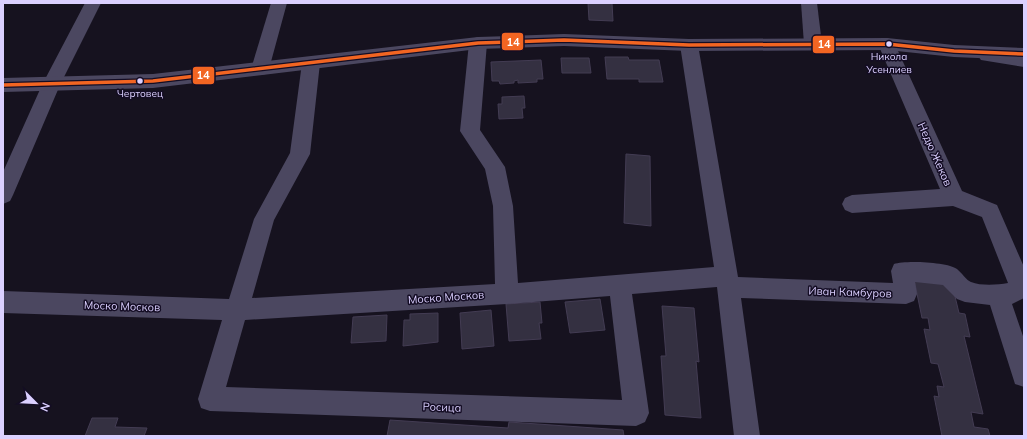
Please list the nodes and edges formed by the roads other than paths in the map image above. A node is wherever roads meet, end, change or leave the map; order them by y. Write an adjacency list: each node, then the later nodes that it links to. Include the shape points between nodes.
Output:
1 (93, 3): 14 (street)
2 (279, 3): 12 (street)
3 (809, 3): 5 (street)
4 (478, 43): 7 (street, via 564,40); 11 (street); 20 (street, via 470,131 495,167 503,206)
5 (813, 44): 6 (street); 7 (street)
6 (887, 44): 8 (street); 16 (street, Недю Жеков)
7 (689, 45): 18 (street)
8 (954, 51): 9 (street); 10 (street)
9 (1024, 54)
10 (1024, 61)
11 (311, 63): 12 (street); 23 (street, via 300,154 264,219)
12 (260, 69): 14 (street, via 153,81)
13 (3, 85): 14 (street)
14 (51, 85): 15 (street)
15 (3, 195)
16 (954, 197): 17 (street); 21 (street, Недю Жеков, via 990,211 1021,286 1012,293)
17 (852, 204)
18 (728, 282): 19 (street, Моско Москов); 21 (street, Иван Камбуров, via 906,294 902,271 949,276 965,292); 25 (street)
19 (620, 285): 20 (street, Моско Москов); 23 (street, Росица, via 636,413 210,399)
20 (507, 294): 23 (street, Моско Москов)
21 (998, 295): 24 (street)
22 (3, 302): 23 (street, Моско Москов)
23 (236, 310)
24 (1024, 375)
25 (747, 436)

